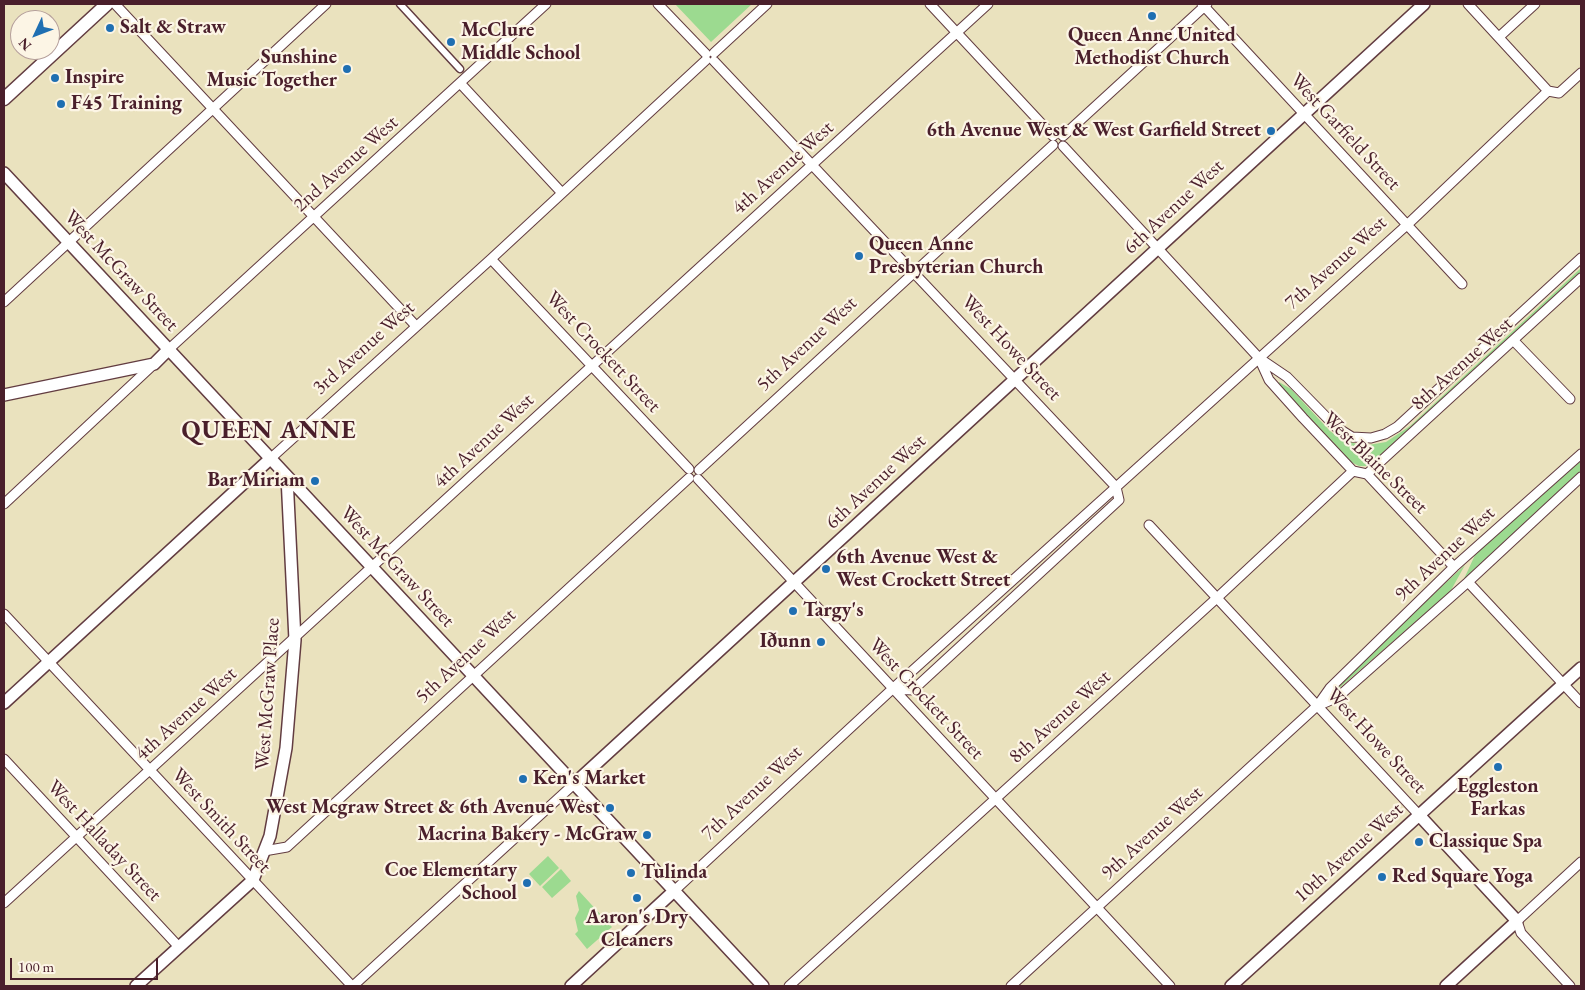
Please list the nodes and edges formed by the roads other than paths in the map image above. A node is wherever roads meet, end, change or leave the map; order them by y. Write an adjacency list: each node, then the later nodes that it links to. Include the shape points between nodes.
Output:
1 (107, 4): 21 (main road)
2 (115, 4): 22 (street)
3 (326, 4): 22 (street)
4 (400, 4): 17 (street)
5 (546, 4): 19 (street, 2nd Avenue West)
6 (658, 4): 16 (street, West Howe Street)
7 (767, 4): 16 (street, 3rd Avenue West)
8 (930, 4): 14 (street)
9 (988, 4): 14 (street, 4th Avenue West)
10 (1424, 4): 23 (street, 6th Avenue West)
11 (1468, 4): 15 (street)
12 (1535, 4): 15 (street)
13 (1204, 5): 23 (street, West Garfield Street); 24 (street, 5th Avenue West)
14 (957, 32): 24 (street); 25 (street, 4th Avenue West)
15 (1499, 38): 20 (street)
16 (710, 57): 25 (street, West Howe Street); 27 (street, 3rd Avenue West)
17 (460, 69)
18 (1581, 73): 20 (street, 7th Avenue West, via 1559,92)
19 (460, 84): 27 (street); 28 (street, 2nd Avenue West)
20 (1548, 91): 29 (street, 7th Avenue West)
21 (4, 99)
22 (213, 108): 28 (street); 30 (street)
23 (1304, 114): 29 (street, West Garfield Street); 31 (street, 6th Avenue West)
24 (1056, 139): 31 (street, West Blaine Street, via 1058,148 1063,146); 34 (street, 5th Avenue West)
25 (813, 165): 34 (street, West Howe Street); 43 (street, 4th Avenue West)
26 (4, 174): 30 (street, West McGraw Street)
27 (562, 193): 33 (street, 3rd Avenue West)
28 (314, 217): 38 (street); 40 (street, 2nd Avenue West)
29 (1408, 224): 36 (street, West Garfield Street); 41 (street, 7th Avenue West)
30 (68, 242): 37 (street); 40 (street, West McGraw Street)
31 (1158, 248): 41 (street, West Blaine Street); 44 (street, 6th Avenue West)
32 (1581, 258): 47 (street, 8th Avenue West, via 1397,427)
33 (491, 259): 38 (street, 3rd Avenue West); 43 (street, West Crockett Street)
34 (913, 272): 44 (street, West Howe Street); 51 (street, 5th Avenue West)
35 (1581, 278): 39 (street, 8th Avenue West)
36 (1462, 284)
37 (4, 302)
38 (416, 326): 49 (street, 3rd Avenue West)
39 (1514, 341): 46 (street); 52 (street, 8th Avenue West)
40 (168, 350): 42 (street); 49 (street, West McGraw Street)
41 (1259, 358): 47 (street, West Blaine Street, via 1302,390 1336,428 1352,437); 50 (street, West Blaine Street, via 1269,380); 55 (street, 7th Avenue West)
42 (154, 364): 45 (street); 56 (street)
43 (591, 366): 51 (street, West Crockett Street); 59 (street, 4th Avenue West)
44 (1015, 379): 55 (street, West Howe Street); 61 (street, 6th Avenue West)
45 (4, 395)
46 (1570, 399)
47 (1371, 438)
48 (1581, 454): 58 (street, 9th Avenue West)
49 (270, 458): 53 (street, West McGraw Street); 65 (street, 3rd Avenue West)
50 (1353, 471): 52 (street, West Blaine Street); 62 (street, 8th Avenue West)
51 (694, 474): 61 (street, West Crockett Street); 67 (street, 5th Avenue West)
52 (1366, 474): 58 (street, West Blaine Street)
53 (287, 477): 59 (street, West McGraw Street); 64 (street, West McGraw Place)
54 (1581, 477): 60 (street, 9th Avenue West)
55 (1116, 487): 69 (street, 7th Avenue West); 69 (street, via 1119,500 913,690)
56 (4, 504)
57 (1149, 525): 62 (street, West Howe Street)
58 (1454, 567): 72 (street, 9th Avenue West, via 1330,688)
59 (372, 568): 64 (street, 4th Avenue West); 67 (street, West McGraw Street)
60 (1468, 582): 68 (street); 72 (street, 9th Avenue West, via 1338,697)
61 (794, 583): 69 (street, West Crockett Street); 75 (street, 6th Avenue West)
62 (1218, 597): 72 (street, West Howe Street); 76 (street, 8th Avenue West)
63 (4, 614): 65 (street, West Smith Street)
64 (294, 640): 74 (street, 4th Avenue West); 79 (street, West McGraw Place, via 286,748 270,836)
65 (48, 662): 70 (street, 3rd Avenue West); 74 (street, West Smith Street)
66 (1581, 668): 68 (street, 10th Avenue West)
67 (473, 676): 75 (street, West McGraw Street); 79 (street, 5th Avenue West, via 288,847)
68 (1564, 684): 71 (street); 77 (street, 10th Avenue West)
69 (893, 689): 76 (street, West Crockett Street); 82 (street, 7th Avenue West)
70 (4, 703)
71 (1581, 703)
72 (1318, 706): 77 (street, West Howe Street); 84 (street, 9th Avenue West)
73 (4, 759): 78 (street, West Halladay Street)
74 (150, 770): 78 (street, 4th Avenue West); 81 (street, West Smith Street)
75 (574, 784): 82 (street, West McGraw Street); 88 (street, 6th Avenue West)
76 (995, 799): 84 (street, West Crockett Street); 91 (street, 8th Avenue West)
77 (1419, 815): 85 (street, West Howe Street); 94 (street, 10th Avenue West)
78 (76, 837): 83 (street, 4th Avenue West); 86 (street, West Halladay Street)
79 (264, 851): 81 (street, West McGraw Place)
80 (1581, 862): 85 (street)
81 (253, 880): 86 (street); 88 (street, West Smith Street)
82 (674, 891): 89 (street, 7th Avenue West); 90 (street, West McGraw Street)
83 (4, 903)
84 (1097, 908): 92 (street, 9th Avenue West); 93 (street, West Crockett Street)
85 (1517, 921): 95 (street); 96 (street, West Howe Street, via 1521,933)
86 (179, 947): 87 (street)
87 (136, 986)
88 (353, 986)
89 (571, 986)
90 (763, 986)
91 (789, 986)
92 (1011, 986)
93 (1170, 986)
94 (1231, 986)
95 (1446, 986)
96 (1570, 986)

